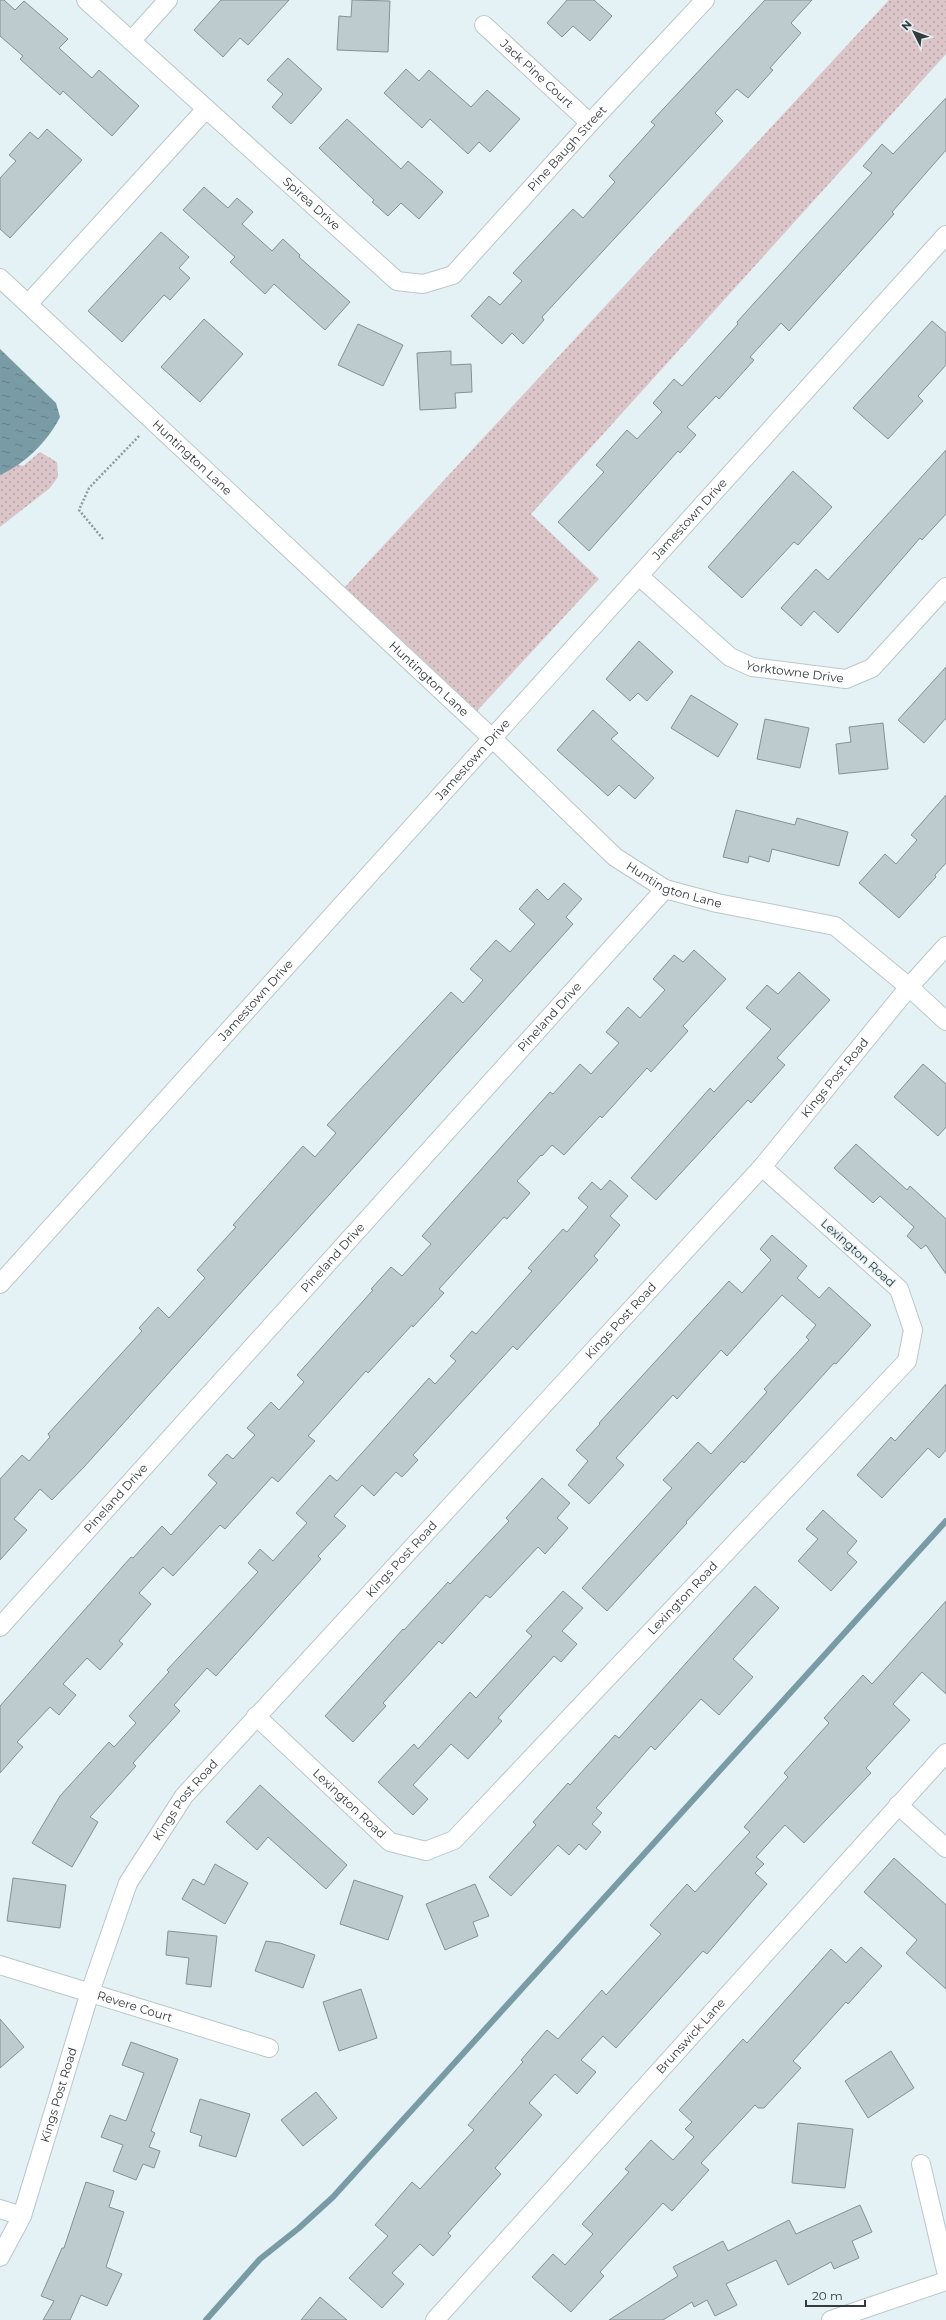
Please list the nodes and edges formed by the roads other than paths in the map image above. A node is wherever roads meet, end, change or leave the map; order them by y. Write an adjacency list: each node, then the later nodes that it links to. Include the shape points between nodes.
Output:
1 (86, 0): 5 (street, Spirea Drive)
2 (168, 0): 5 (street)
3 (705, 0): 7 (street, Pine Baugh Street)
4 (484, 25): 7 (street, Jack Pine Court)
5 (131, 41): 6 (street, Spirea Drive)
6 (206, 109): 10 (street, Spirea Drive, via 397,281); 11 (street)
7 (590, 123): 10 (street, Pine Baugh Street, via 453,276)
8 (946, 235): 12 (street, Jamestown Drive)
9 (0, 278): 11 (street, Huntington Lane)
10 (423, 284)
11 (28, 304): 14 (street, Huntington Lane)
12 (639, 576): 13 (street, Yorktowne Drive, via 730,657 752,667 846,679 872,668); 14 (street, Jamestown Drive)
13 (946, 587)
14 (492, 738): 15 (street, Huntington Lane, via 615,857); 20 (street, Jamestown Drive)
15 (665, 889): 17 (street, Huntington Lane, via 717,903 835,926); 21 (street, Pineland Drive)
16 (946, 946): 17 (street, Kings Post Road)
17 (909, 987): 18 (street, Huntington Lane); 19 (street, Kings Post Road)
18 (946, 1021)
19 (762, 1167): 22 (street, Kings Post Road); 22 (street, Lexington Road, via 900,1289 913,1330 907,1361 454,1840 426,1852 390,1842)
20 (0, 1284)
21 (0, 1627)
22 (256, 1716): 27 (street, Kings Post Road, via 184,1796 128,1883)
23 (946, 1753): 24 (street, Brunswick Lane)
24 (898, 1805): 25 (street); 35 (street, Brunswick Lane)
25 (946, 1848)
26 (0, 1965): 27 (street, Revere Court)
27 (90, 1992): 28 (street, Revere Court); 31 (street, Kings Post Road)
28 (270, 2048)
29 (921, 2164): 33 (street)
30 (0, 2209): 31 (street)
31 (22, 2216): 32 (street, Kings Post Road)
32 (0, 2257)
33 (946, 2271)
34 (946, 2281): 36 (street)
35 (435, 2320)
36 (831, 2320)

